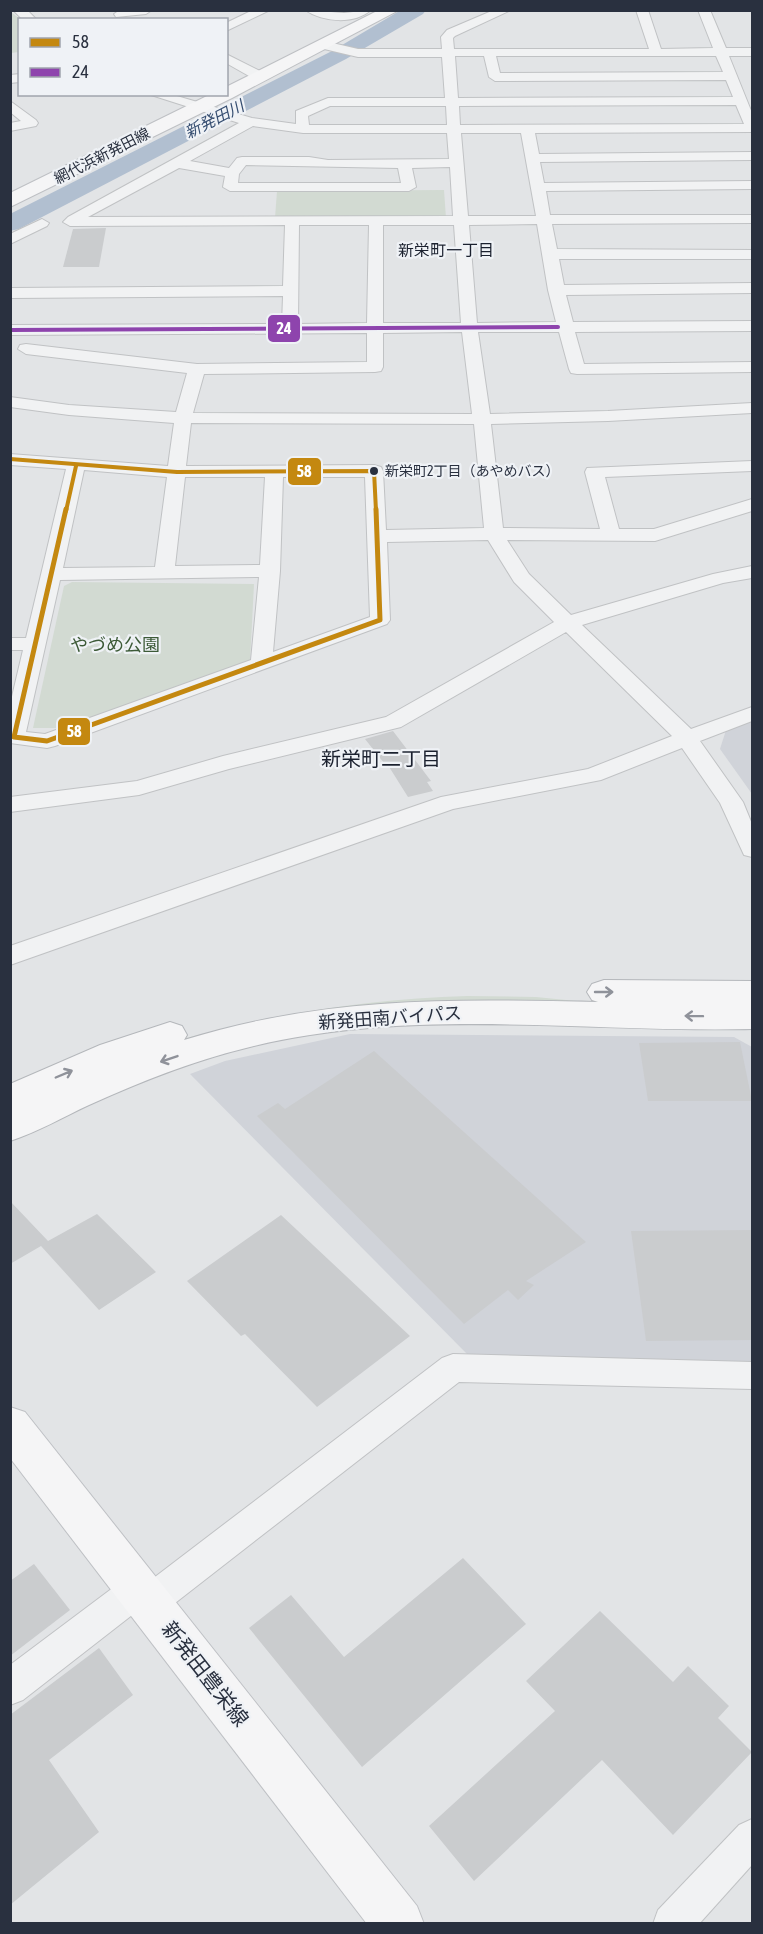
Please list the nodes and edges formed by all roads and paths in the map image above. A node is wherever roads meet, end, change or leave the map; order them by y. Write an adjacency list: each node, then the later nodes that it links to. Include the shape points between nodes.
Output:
1 (264, 10): 10 (street)
2 (365, 10): 8 (street, via 345,18)
3 (392, 10): 11 (main road, 網代浜新発田線)
4 (505, 10): 15 (street, via 452,33 447,37)
5 (642, 10): 12 (street)
6 (704, 10): 13 (street)
7 (143, 11): 9 (street)
8 (311, 11)
9 (121, 15)
10 (228, 27)
11 (331, 47): 15 (street, via 358,53); 21 (main road, 網代浜新発田線)
12 (656, 52): 13 (street); 17 (street)
13 (722, 52): 14 (street); 20 (street)
14 (753, 52)
15 (447, 53): 16 (street); 26 (street)
16 (489, 53): 17 (street); 19 (street, via 495,77)
17 (604, 53): 19 (street)
18 (228, 59): 21 (street)
19 (610, 76): 20 (street)
20 (731, 76): 25 (street)
21 (261, 77): 22 (main road, 網代浜新発田線)
22 (228, 93)
23 (161, 96): 28 (street)
24 (223, 96): 28 (main road, 網代浜新発田線)
25 (741, 101): 26 (street); 32 (street)
26 (452, 102): 33 (street, via 328,102 301,114); 34 (street)
27 (10, 105): 30 (street, via 31,123)
28 (203, 109): 29 (street); 43 (main road, 網代浜新発田線)
29 (244, 120): 33 (street); 37 (street)
30 (10, 127)
31 (527, 128): 32 (street); 34 (street); 36 (street)
32 (752, 128)
33 (303, 129): 34 (street)
34 (454, 129): 39 (street)
35 (753, 156): 36 (street)
36 (533, 158): 42 (street)
37 (177, 163): 40 (street); 49 (street, via 70,222)
38 (404, 163): 39 (street); 40 (street, via 242,161); 40 (street, via 409,187 230,187)
39 (456, 163): 45 (street)
40 (232, 173)
41 (753, 185): 42 (street)
42 (539, 187): 46 (street)
43 (10, 201)
44 (753, 219): 46 (street)
45 (462, 220): 46 (street); 47 (street); 58 (street)
46 (545, 220): 51 (street)
47 (376, 221): 49 (street); 61 (street)
48 (42, 223): 50 (street)
49 (292, 223): 55 (street)
50 (10, 240)
51 (551, 254): 52 (street); 54 (street)
52 (753, 254)
53 (753, 288): 54 (street)
54 (556, 290): 59 (street)
55 (289, 291): 56 (street); 60 (street)
56 (10, 293)
57 (753, 326): 59 (street)
58 (469, 327): 59 (street); 61 (street); 71 (street)
59 (564, 327): 66 (street, via 577,369)
60 (290, 328): 61 (street); 63 (street)
61 (377, 328): 67 (street, via 375,367)
62 (10, 330): 63 (street)
63 (32, 330): 64 (street)
64 (26, 349): 65 (street); 67 (street)
65 (10, 360)
66 (753, 367)
67 (197, 369): 70 (street)
68 (10, 402): 70 (street)
69 (753, 408): 71 (street)
70 (183, 418): 71 (street); 76 (street)
71 (482, 419): 78 (street)
72 (10, 459): 73 (street)
73 (76, 466): 76 (street); 84 (street)
74 (753, 466): 79 (street, via 594,472)
75 (274, 471): 76 (street); 80 (street, via 374,471); 81 (street)
76 (177, 472): 83 (street)
77 (753, 506): 79 (street, via 655,535)
78 (494, 534): 79 (street); 80 (street); 85 (street, via 521,578)
79 (611, 534)
80 (376, 536): 88 (street, via 380,620)
81 (270, 571): 83 (street); 88 (street)
82 (753, 572): 85 (street)
83 (164, 573): 84 (street)
84 (52, 574): 87 (street)
85 (567, 623): 90 (street); 91 (street, via 393,722 223,763 139,788)
86 (10, 644): 87 (street)
87 (36, 644): 88 (street, via 14,737 46,741)
88 (261, 663)
89 (753, 713): 90 (street)
90 (686, 737): 92 (street, via 731,802); 93 (street, via 593,775 449,802)
91 (10, 806)
92 (753, 849)
93 (10, 956)
94 (753, 993): 96 (main road, 新発田南バイパス, one-way to 94, via 112,1054 191,1029 273,1008 341,997 448,991)
95 (753, 1017): 97 (main road, 新発田南バイパス, one-way to 97, via 431,1011 353,1017 282,1028 208,1046 68,1098)
96 (10, 1099)
97 (10, 1127)
98 (753, 1376): 100 (street, via 453,1368)
99 (10, 1425): 100 (main road, 新発田豊栄線)
100 (143, 1596): 101 (street); 103 (main road, 新発田豊栄線)
101 (10, 1687)
102 (753, 1838): 104 (street)
103 (399, 1923)
104 (672, 1923)

